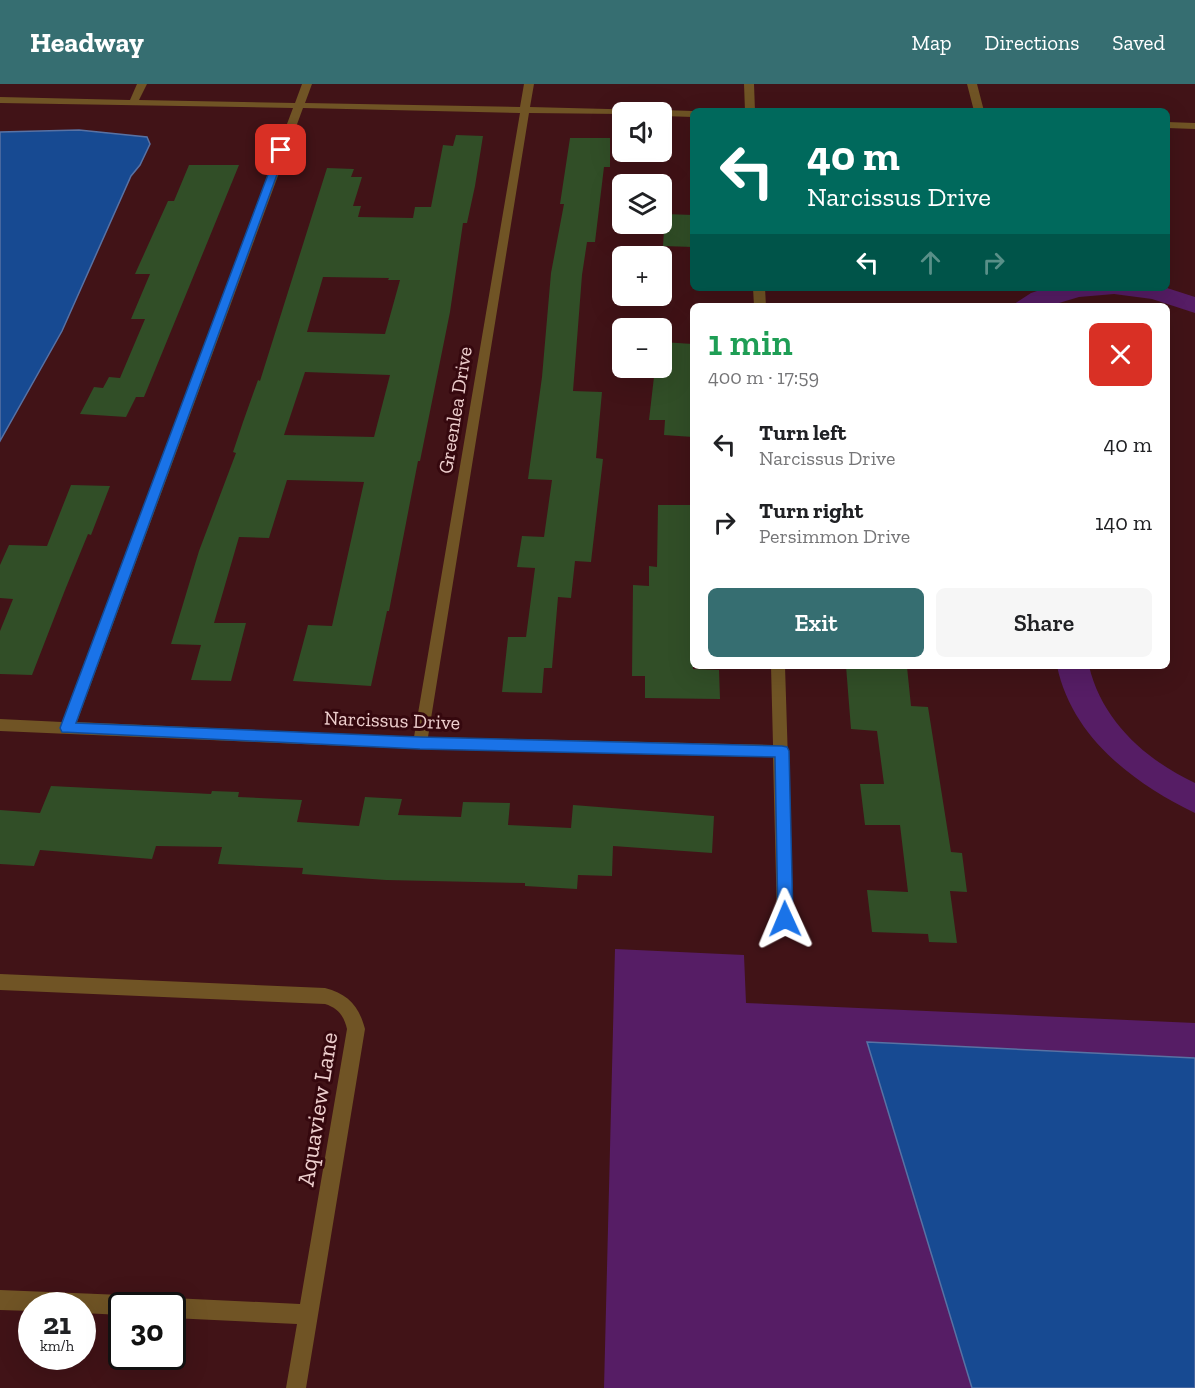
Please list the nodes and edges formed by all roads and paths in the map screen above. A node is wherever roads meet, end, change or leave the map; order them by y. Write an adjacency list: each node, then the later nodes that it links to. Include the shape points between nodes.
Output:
1 (142, 84): 7 (street)
2 (307, 84): 8 (street)
3 (529, 84): 11 (street, Greenlea Drive)
4 (749, 84): 9 (street)
5 (972, 84): 10 (street)
6 (0, 100): 7 (street)
7 (133, 103): 8 (street)
8 (298, 106): 11 (street); 19 (street)
9 (750, 108)
10 (978, 108)
11 (523, 109): 12 (street); 20 (street, Greenlea Drive)
12 (612, 111)
13 (672, 113): 14 (street)
14 (690, 114)
15 (1170, 125): 16 (street)
16 (1195, 126)
17 (778, 669): 21 (street)
18 (0, 725): 19 (street, Narcissus Drive)
19 (67, 728): 20 (street, Narcissus Drive)
20 (420, 743): 21 (street, Narcissus Drive)
21 (782, 751): 22 (street)
22 (785, 919)
23 (0, 982): 27 (street, Aquaview Lane, via 325,996 346,1005 356,1029)
24 (0, 1299): 25 (street)
25 (108, 1304)
26 (186, 1309): 27 (street)
27 (309, 1314): 28 (street, Aquaview Lane)
28 (296, 1388)

